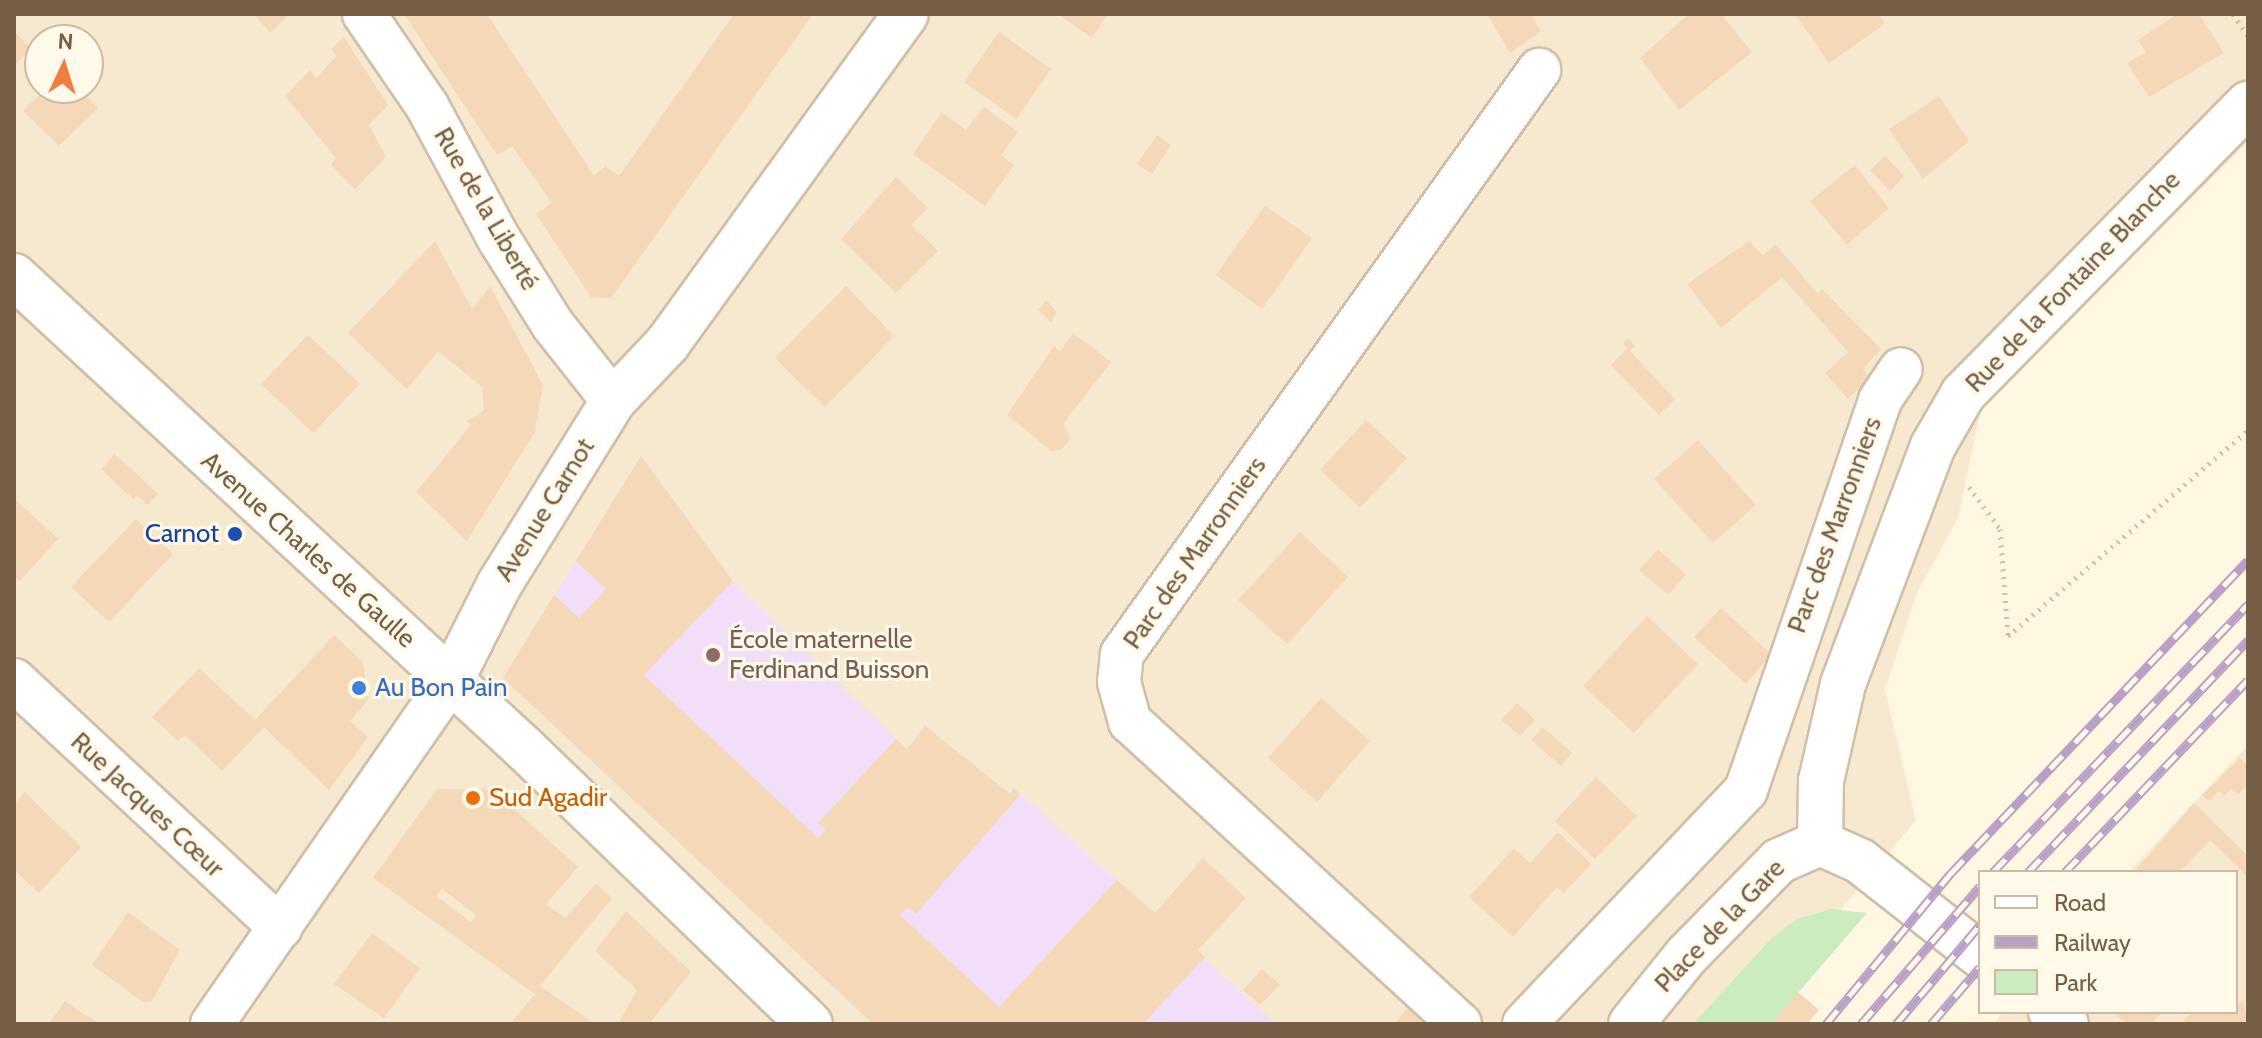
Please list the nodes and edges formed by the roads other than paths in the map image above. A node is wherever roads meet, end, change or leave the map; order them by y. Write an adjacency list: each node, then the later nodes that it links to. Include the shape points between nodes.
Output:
1 (364, 14): 7 (street, Rue de la Liberté, via 427,106 553,325)
2 (906, 14): 7 (street, Avenue Carnot, via 667,344)
3 (1539, 70): 15 (street, Parc des Marronniers, via 1122,654 1119,682 1130,722)
4 (2248, 104): 10 (street, Rue de la Fontaine Blanche, via 1963,394 1933,446 1843,684 1821,781)
5 (14, 276): 9 (street, Avenue Charles de Gaulle)
6 (1901, 369): 16 (street, Parc des Marronniers, via 1880,400 1746,790)
7 (613, 401): 9 (street, Avenue Carnot, via 499,585)
8 (14, 680): 11 (street, Rue Jacques Cœur)
9 (451, 680): 11 (street, Avenue Carnot); 14 (street, Avenue Charles de Gaulle)
10 (1820, 843): 12 (street, via 1860,861); 17 (street, Place de la Gare, via 1779,861 1686,956)
11 (281, 928): 13 (street, Avenue Carnot)
12 (1978, 953)
13 (212, 1024)
14 (810, 1024)
15 (1460, 1024)
16 (1524, 1024)
17 (1631, 1024)

